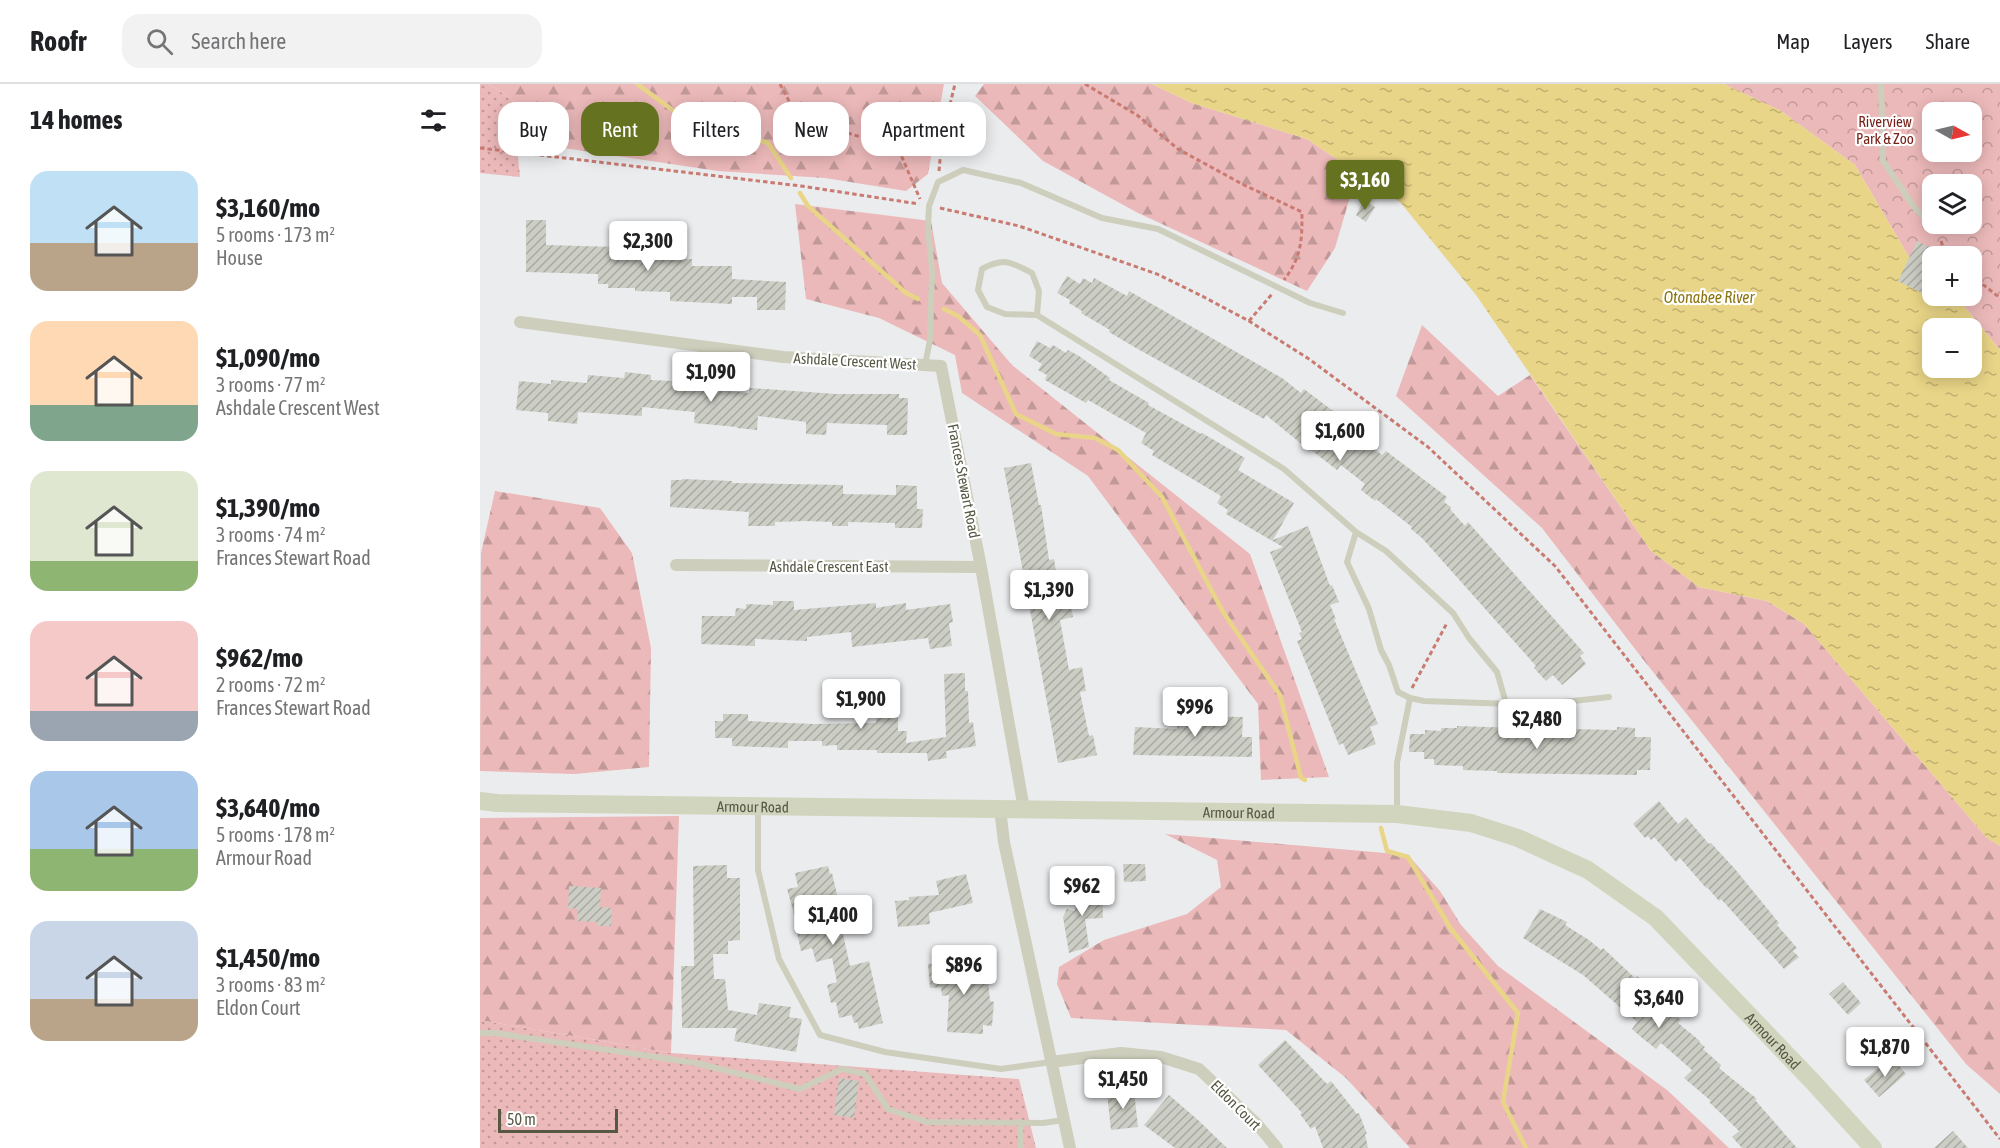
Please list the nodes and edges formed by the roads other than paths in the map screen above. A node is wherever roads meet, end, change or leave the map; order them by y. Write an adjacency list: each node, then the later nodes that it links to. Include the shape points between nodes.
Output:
1 (1881, 84): 2 (lane, via 1883,161)
2 (1922, 215)
3 (1343, 313): 6 (lane, via 1310,303 1158,229 1102,218 1022,183 963,170 938,182 929,206 932,271 930,340)
4 (1037, 315): 4 (lane, via 1039,291 1032,273 1015,263 996,262 982,269 978,290 987,307 1005,315); 8 (lane, via 1284,469)
5 (520, 322): 6 (street, Ashdale Crescent West, via 783,357)
6 (925, 365): 7 (street, Ashdale Crescent West)
7 (941, 366): 10 (street, Frances Stewart Road)
8 (1356, 532): 12 (lane, via 1347,562 1369,609 1398,692); 13 (lane, via 1386,551 1453,614 1497,672)
9 (676, 565): 10 (street, Ashdale Crescent East)
10 (981, 567): 17 (street, Frances Stewart Road)
11 (1609, 697): 13 (lane, via 1536,705)
12 (1410, 698): 13 (lane); 18 (lane, via 1397,763)
13 (1506, 703)
14 (480, 801): 15 (main road, Armour Road)
15 (758, 807): 16 (main road, Armour Road); 20 (lane, via 758,870 779,959 820,1035 885,1052 1001,1069)
16 (1000, 809): 17 (main road, Armour Road); 20 (street)
17 (1024, 809): 18 (main road, Armour Road)
18 (1397, 814): 26 (main road, Armour Road, via 1471,823 1518,838 1588,870 1656,918)
19 (480, 1034): 22 (lane, via 696,1063 800,1089 842,1069 865,1074 888,1109 927,1122)
20 (1051, 1062): 21 (street); 25 (street, Eldon Court, via 1121,1053 1161,1058 1199,1069)
21 (1064, 1120): 22 (lane); 24 (street)
22 (1020, 1122): 23 (lane)
23 (1021, 1148)
24 (1070, 1148)
25 (1277, 1148)
26 (1873, 1148)

